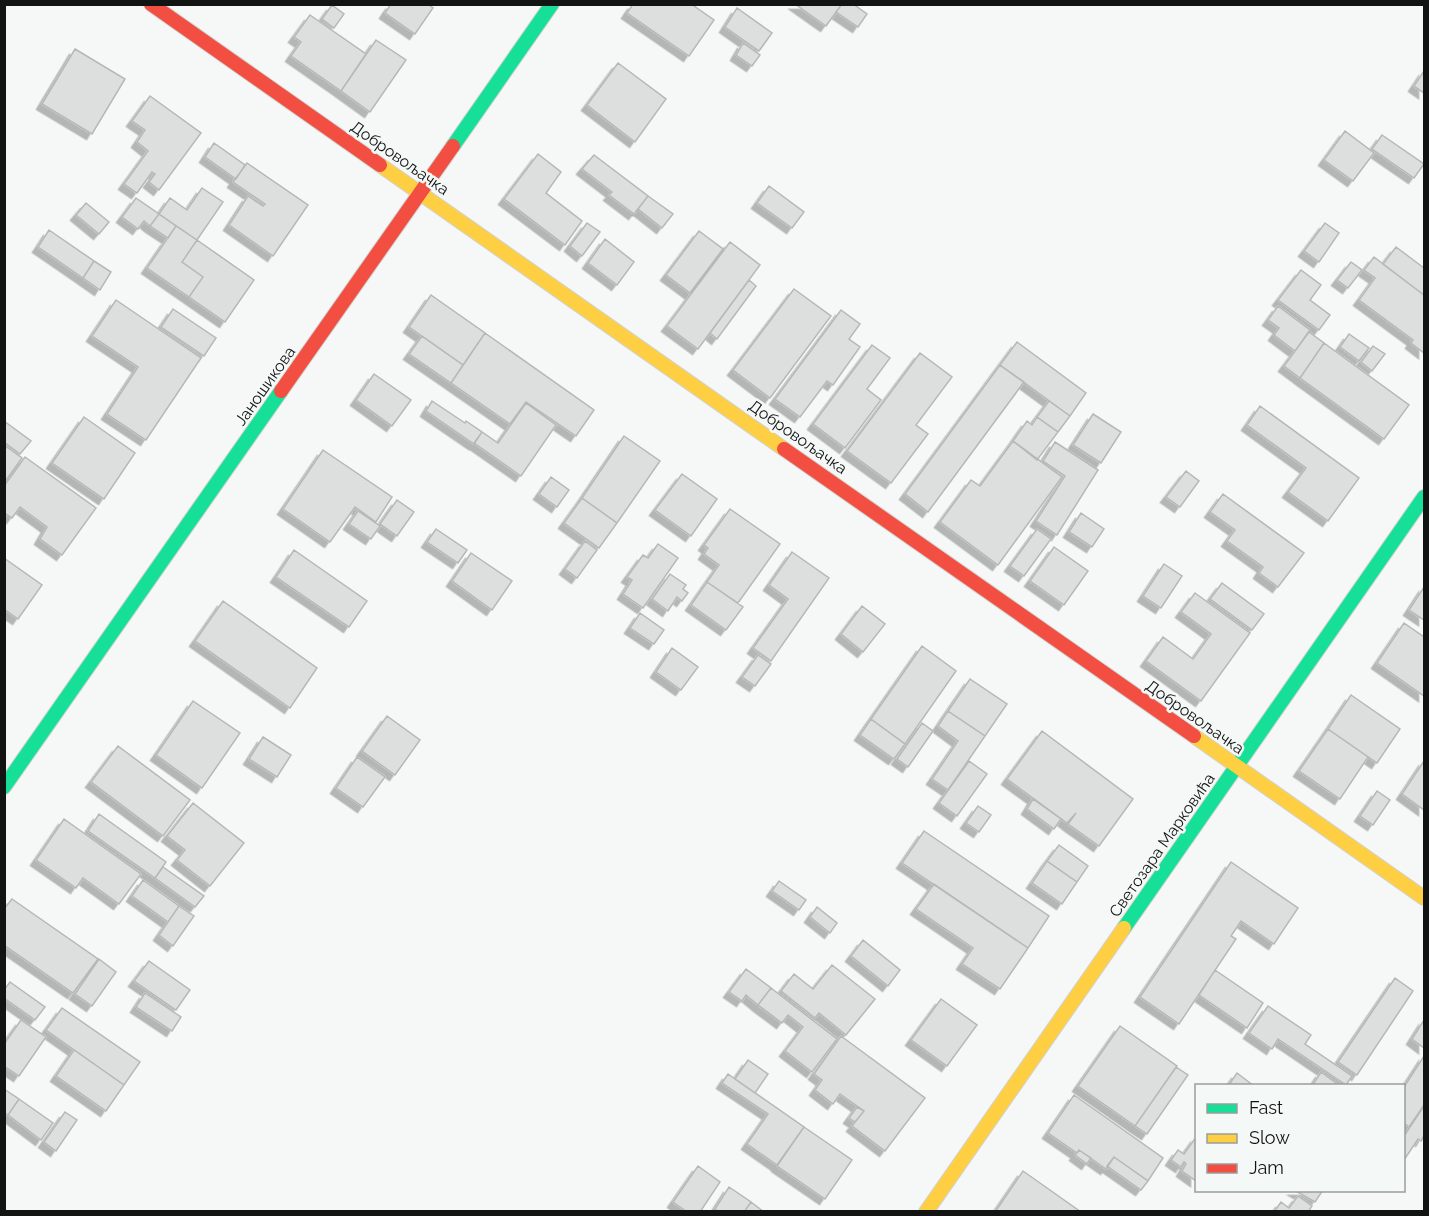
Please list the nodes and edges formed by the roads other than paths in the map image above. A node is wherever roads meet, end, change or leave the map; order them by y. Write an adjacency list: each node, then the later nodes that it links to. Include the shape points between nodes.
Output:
1 (151, 4): 3 (street, Добровољачка)
2 (552, 4): 3 (street, Јаношикова)
3 (421, 192): 5 (street, Добровољачка); 6 (street, Јаношикова)
4 (1425, 496): 5 (street, Светозара Марковића)
5 (1236, 767): 7 (street, Добровољачка); 8 (street, Светозара Марковића)
6 (4, 787)
7 (1425, 898)
8 (926, 1212)

